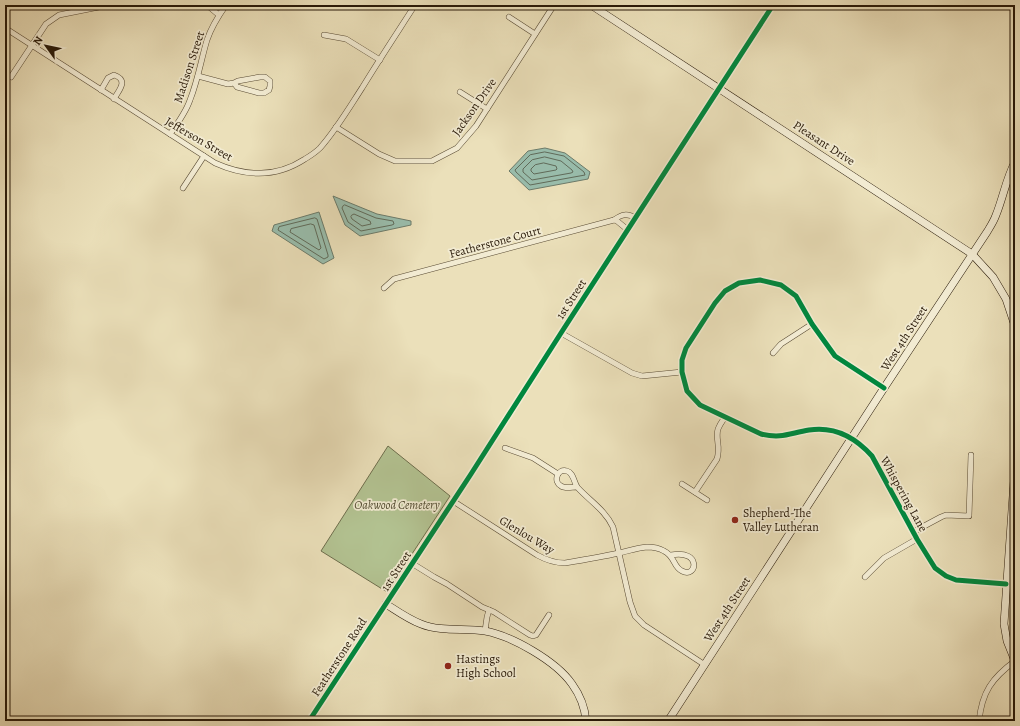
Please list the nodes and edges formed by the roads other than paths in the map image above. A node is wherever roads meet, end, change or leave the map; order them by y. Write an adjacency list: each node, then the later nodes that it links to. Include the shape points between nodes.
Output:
1 (109, 5): 13 (street, via 59,15 46,24)
2 (207, 5): 8 (street)
3 (226, 5): 8 (street, Madison Street)
4 (414, 5): 14 (street, Jefferson Street)
5 (554, 5): 11 (street, Jackson Drive)
6 (591, 5): 18 (street, Pleasant Drive)
7 (774, 5): 18 (street, 1st Street)
8 (219, 15): 15 (street, Madison Street, via 208,39)
9 (509, 17): 11 (street)
10 (5, 28): 13 (street, Jefferson Street)
11 (535, 34): 22 (street, Jackson Drive)
12 (324, 35): 14 (street, via 346,39)
13 (31, 46): 16 (street); 19 (street, Jefferson Street)
14 (380, 60): 23 (street, Jefferson Street)
15 (198, 76): 17 (street, via 228,84); 24 (street, Madison Street, via 190,102)
16 (11, 77)
17 (234, 83): 17 (street, via 265,77 270,81 270,86 269,90 259,93 237,87)
18 (720, 88): 28 (street, 1st Street); 31 (street, Pleasant Drive)
19 (101, 90): 21 (street, Jefferson Street); 21 (street, via 110,76 120,77 122,84)
20 (460, 92): 22 (street)
21 (114, 99): 24 (street, Jefferson Street)
22 (487, 109): 23 (street, Jackson Drive, via 457,148 432,161 395,161)
23 (336, 127): 25 (street, Jefferson Street, via 319,149 297,164 275,172 238,172)
24 (170, 134): 25 (street, Jefferson Street)
25 (204, 156): 27 (street)
26 (1015, 162): 31 (street, West 4th Street, via 1010,170 996,217)
27 (183, 188)
28 (636, 218): 29 (street, Featherstone Court, via 626,215); 30 (street, 1st Street)
29 (614, 220): 30 (street); 32 (street, Featherstone Court, via 394,279)
30 (628, 230): 35 (street, 1st Street)
31 (972, 254): 33 (street, Pleasant Drive, via 993,277 1006,299); 38 (street, West 4th Street)
32 (384, 288)
33 (1015, 323)
34 (812, 324): 36 (street, via 781,344); 37 (street, via 796,296 781,285 760,280 740,283 725,291 715,303 686,348); 38 (street, via 835,356)
35 (561, 333): 37 (street, via 632,373 642,376); 49 (street, 1st Street)
36 (773, 353)
37 (682, 372): 39 (street, Whispering Lane, via 688,391 700,405)
38 (884, 388): 40 (street, West 4th Street)
39 (725, 417): 40 (street, Whispering Lane, via 770,436 781,437 825,429 841,432); 47 (street, via 718,429 717,459)
40 (852, 439): 50 (street, Whispering Lane, via 872,456); 62 (street, West 4th Street)
41 (505, 448): 44 (street, via 532,458)
42 (971, 455): 50 (street, via 969,516 946,515)
43 (1015, 467): 56 (street)
44 (558, 474): 46 (street, via 564,471 571,473); 46 (street, via 556,478 560,486)
45 (682, 484): 47 (street)
46 (576, 487): 52 (street, via 611,522)
47 (694, 492): 48 (street)
48 (707, 500)
49 (454, 501): 52 (street, Glenlou Way, via 546,560 565,563); 54 (street, 1st Street)
50 (913, 532): 51 (street, Whispering Lane)
51 (917, 539): 55 (street, via 884,558); 56 (street, Whispering Lane, via 935,568 946,576 956,580)
52 (619, 553): 53 (street, Glenlou Way, via 651,547); 62 (street, via 630,605 638,620)
53 (671, 555): 53 (street, Glenlou Way, via 679,570 686,573 692,571 694,561 691,558)
54 (413, 564): 57 (street, 1st Street); 58 (street)
55 (865, 577)
56 (1006, 584): 61 (street, via 1004,624)
57 (386, 604): 60 (street, via 421,624 444,629); 63 (street, Featherstone Road)
58 (489, 610): 59 (street, via 533,636); 60 (street)
59 (549, 615)
60 (485, 631): 64 (street, via 508,638 556,667 572,684 581,699)
61 (1015, 661): 66 (street, via 996,677 986,691)
62 (705, 665): 65 (street, West 4th Street)
63 (309, 721)
64 (586, 721)
65 (668, 721)
66 (979, 721)

